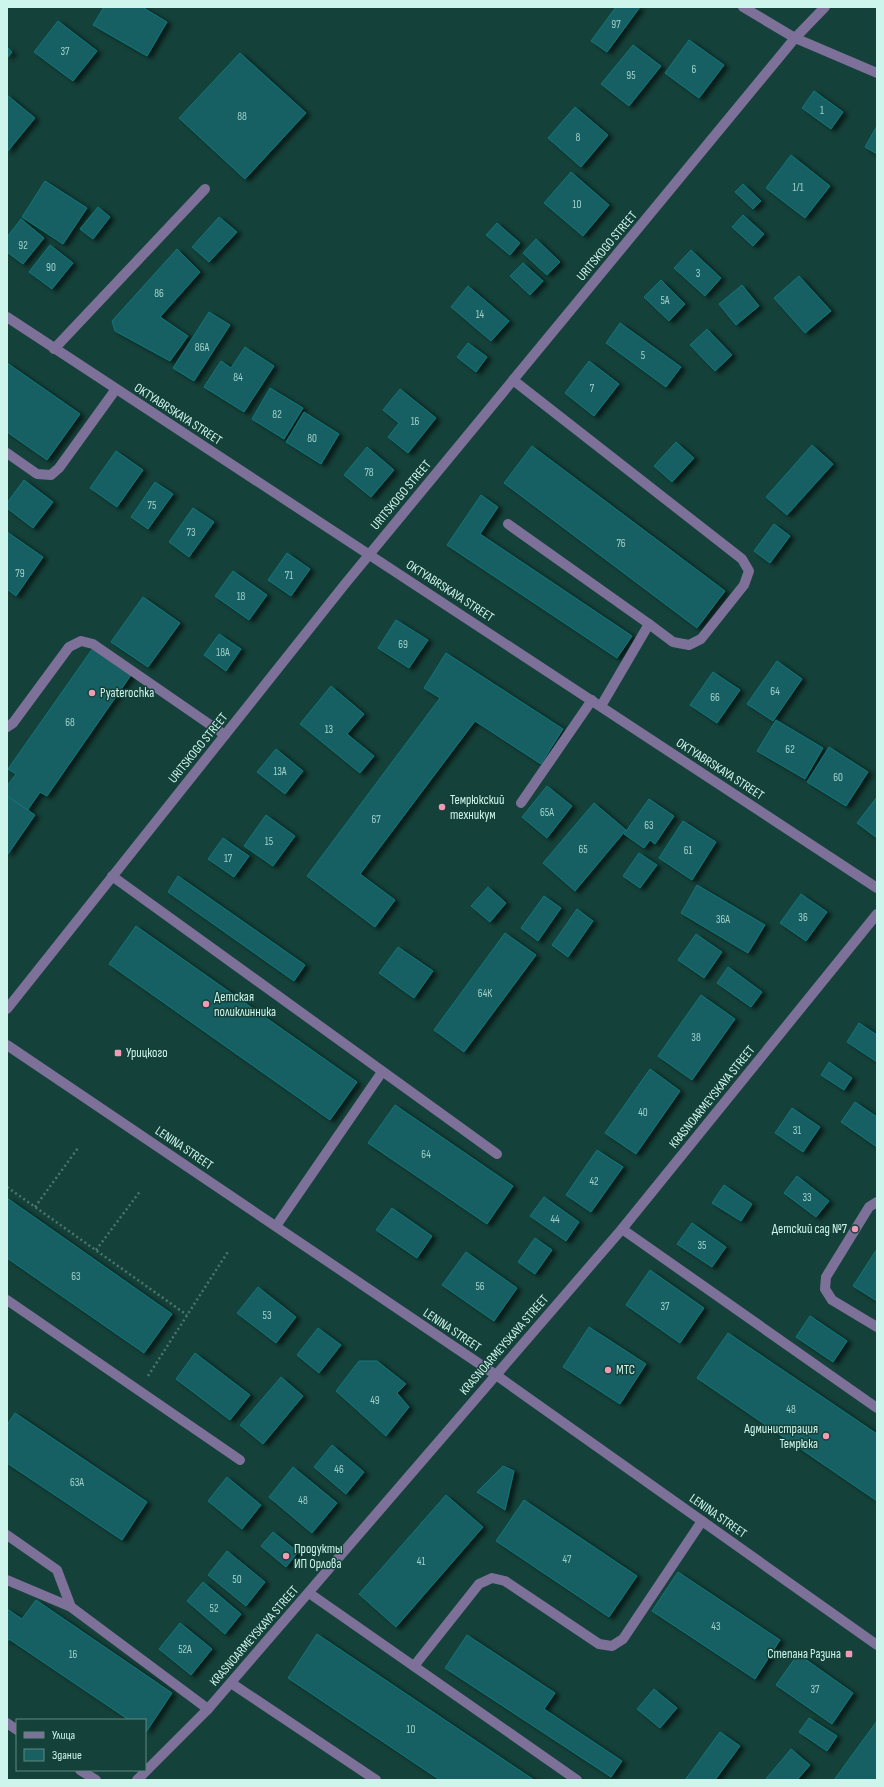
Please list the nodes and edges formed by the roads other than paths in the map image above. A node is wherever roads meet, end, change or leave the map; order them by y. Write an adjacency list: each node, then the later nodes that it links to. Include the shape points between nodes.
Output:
1 (743, 7): 3 (street)
2 (825, 7): 3 (street, URITSKOGO STREET)
3 (795, 38): 4 (street); 8 (street, URITSKOGO STREET)
4 (877, 73)
5 (205, 189): 7 (street)
6 (7, 317): 7 (street, OKTYABRSKAYA STREET)
7 (54, 349): 9 (street, OKTYABRSKAYA STREET)
8 (513, 380): 12 (street, URITSKOGO STREET); 13 (street, via 742,559 749,571 744,585 701,639 689,645 673,642)
9 (116, 389): 10 (street, via 59,468 50,475 37,474); 12 (street, OKTYABRSKAYA STREET)
10 (7, 453)
11 (508, 524): 13 (street)
12 (369, 554): 14 (street, OKTYABRSKAYA STREET); 17 (street, URITSKOGO STREET)
13 (649, 624): 15 (street)
14 (592, 700): 15 (street, OKTYABRSKAYA STREET); 18 (street)
15 (601, 706): 20 (street, OKTYABRSKAYA STREET)
16 (7, 727): 17 (street, via 13,723 69,648 81,641 93,644)
17 (225, 735): 19 (street, URITSKOGO STREET)
18 (521, 803)
19 (112, 876): 22 (street, URITSKOGO STREET); 24 (street)
20 (877, 888)
21 (877, 914): 28 (street, KRASNOARMEYSKAYA STREET)
22 (7, 1009)
23 (7, 1045): 27 (street, LENINA STREET)
24 (382, 1072): 25 (street); 27 (street)
25 (497, 1154)
26 (877, 1202): 30 (street, via 869,1206 826,1276 825,1289 832,1300)
27 (276, 1226): 31 (street, LENINA STREET)
28 (622, 1229): 31 (street, KRASNOARMEYSKAYA STREET); 32 (street)
29 (7, 1300): 33 (street)
30 (877, 1328)
31 (496, 1375): 34 (street, LENINA STREET); 37 (street, KRASNOARMEYSKAYA STREET)
32 (877, 1408)
33 (240, 1460)
34 (702, 1521): 39 (street, LENINA STREET); 40 (street, via 623,1639 612,1646 600,1644 505,1581 492,1578 478,1584)
35 (7, 1535): 38 (street, via 57,1570)
36 (7, 1580): 38 (street)
37 (309, 1593): 40 (street); 41 (street, KRASNOARMEYSKAYA STREET)
38 (71, 1607): 42 (street)
39 (877, 1645)
40 (414, 1666): 49 (street)
41 (231, 1683): 42 (street, KRASNOARMEYSKAYA STREET); 48 (street)
42 (208, 1709): 47 (street, KRASNOARMEYSKAYA STREET)
43 (7, 1723): 44 (street)
44 (16, 1729)
45 (82, 1771): 46 (street)
46 (96, 1780)
47 (137, 1780)
48 (376, 1780)
49 (577, 1780)

